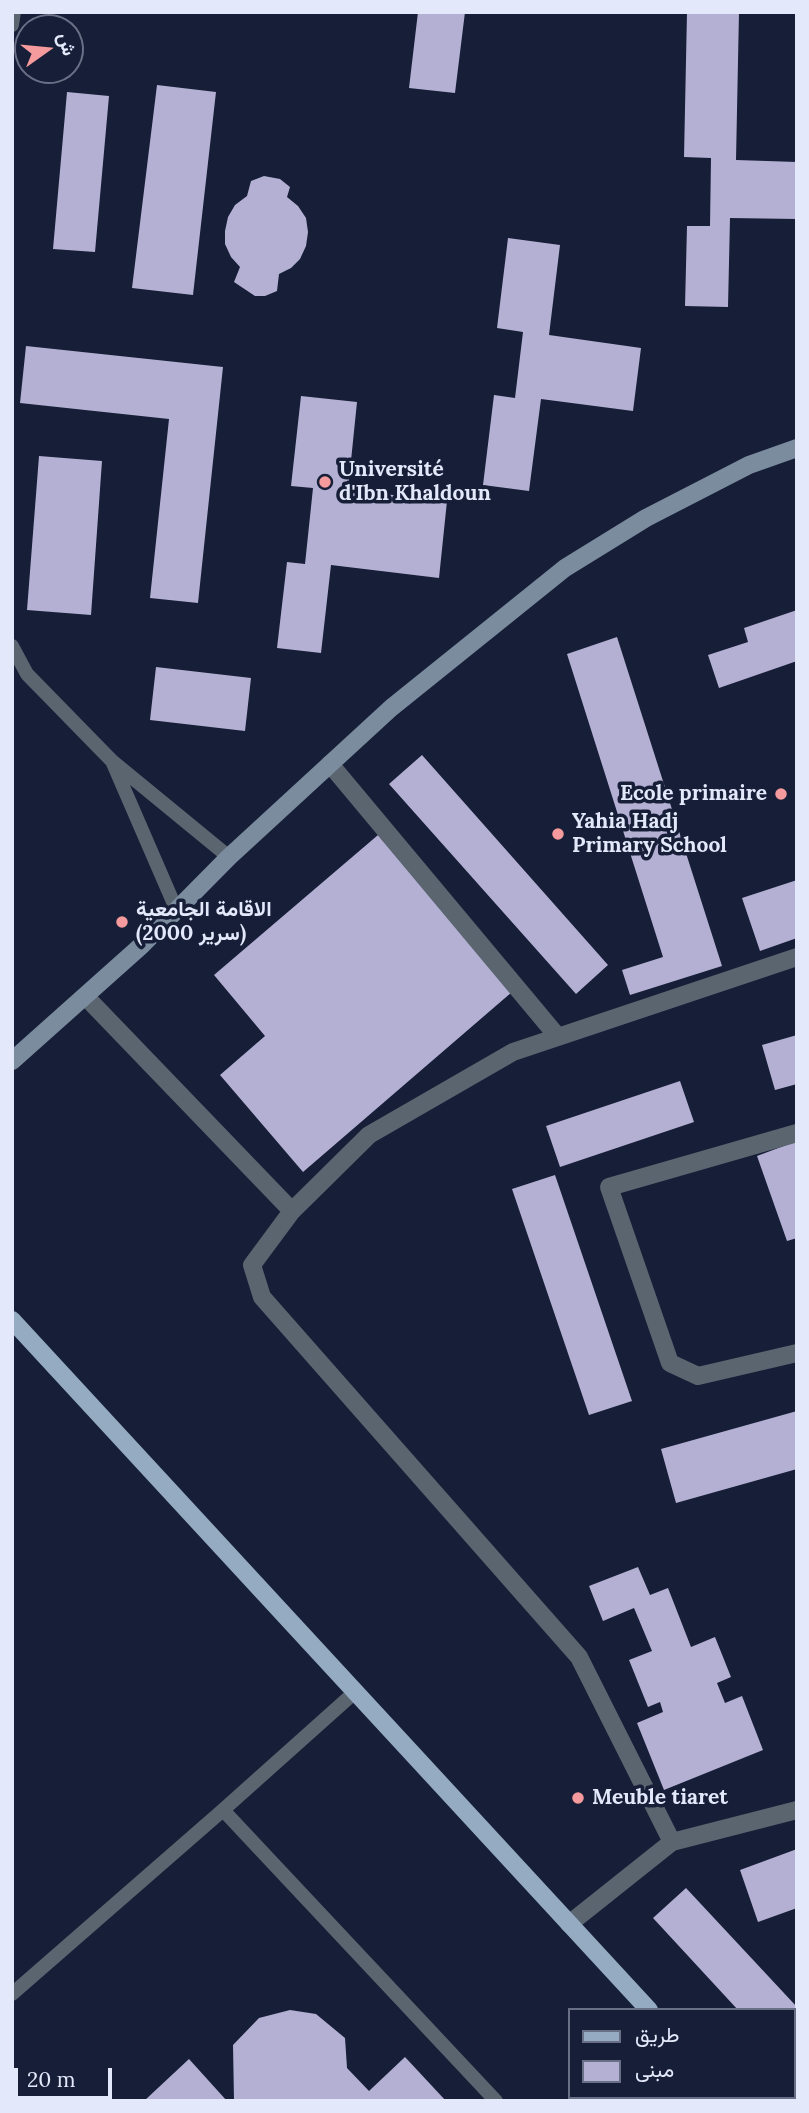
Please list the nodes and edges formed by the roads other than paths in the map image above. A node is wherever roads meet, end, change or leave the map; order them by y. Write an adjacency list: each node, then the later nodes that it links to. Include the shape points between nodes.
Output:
1 (13, 12): 2 (lane)
2 (12, 25)
3 (797, 448): 6 (main road, via 748,465 646,518 565,568 391,708)
4 (12, 646): 5 (lane, via 27,674)
5 (112, 761): 7 (lane); 8 (lane)
6 (330, 764): 7 (main road); 11 (street)
7 (229, 857): 8 (main road)
8 (177, 911): 10 (main road)
9 (797, 957): 11 (street)
10 (86, 997): 12 (main road); 14 (street)
11 (558, 1037): 14 (street, via 513,1052 369,1135)
12 (12, 1061)
13 (797, 1133): 16 (street, via 609,1187 670,1363 698,1376)
14 (292, 1211): 20 (street, via 252,1265 262,1297 579,1657)
15 (12, 1321): 17 (main road)
16 (797, 1353)
17 (355, 1692): 18 (lane); 21 (main road)
18 (223, 1810): 22 (lane); 24 (lane)
19 (797, 1810): 20 (street)
20 (672, 1842): 21 (street)
21 (569, 1924): 23 (main road)
22 (12, 1994)
23 (647, 2008)
24 (496, 2101)

